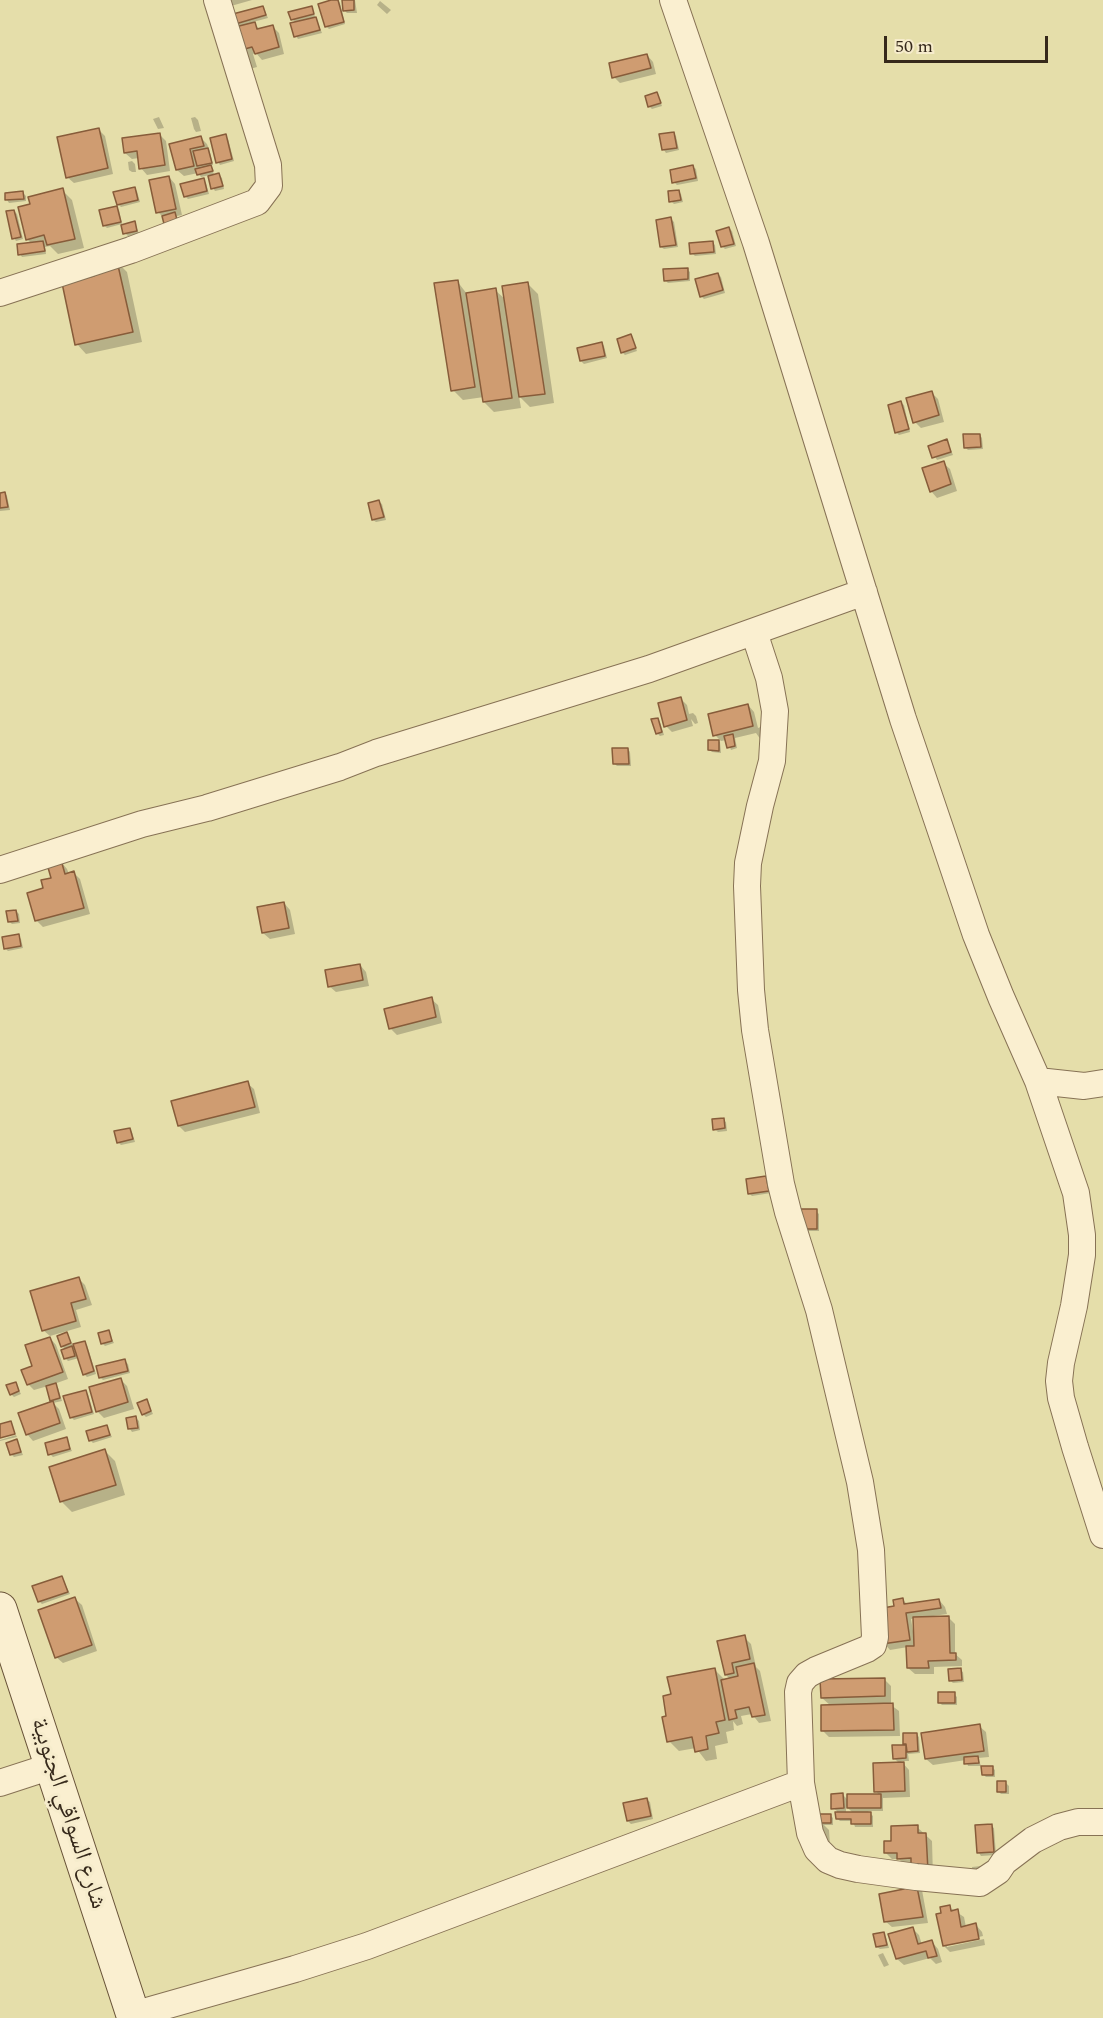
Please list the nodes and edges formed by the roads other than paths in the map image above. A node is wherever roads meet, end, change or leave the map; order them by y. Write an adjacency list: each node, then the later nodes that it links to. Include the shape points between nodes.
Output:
1 (217, 0): 3 (street, via 268,165 269,186 257,202 131,250)
2 (673, 0): 4 (street, via 756,243)
3 (0, 293)
4 (864, 592): 5 (street); 7 (street, via 976,935)
5 (754, 632): 6 (street, via 331,770); 13 (street, via 775,711 772,761 748,863 751,990 781,1184 819,1310 860,1482 871,1550 875,1637 867,1649 816,1670 800,1683)
6 (0, 870)
7 (1038, 1081): 8 (street, via 1084,1086); 9 (street, via 1080,1214 1082,1255 1059,1381)
8 (1103, 1083)
9 (1103, 1535)
10 (0, 1609): 11 (street, شارع السواقي الجنوبية)
11 (52, 1766): 12 (street); 15 (street, شارع السواقي الجنوبية)
12 (0, 1783)
13 (801, 1783): 14 (street, via 810,1833 817,1849 828,1860 869,1871 980,1883 1033,1840 1059,1827); 15 (street, via 367,1946)
14 (1103, 1822)
15 (134, 2016)

